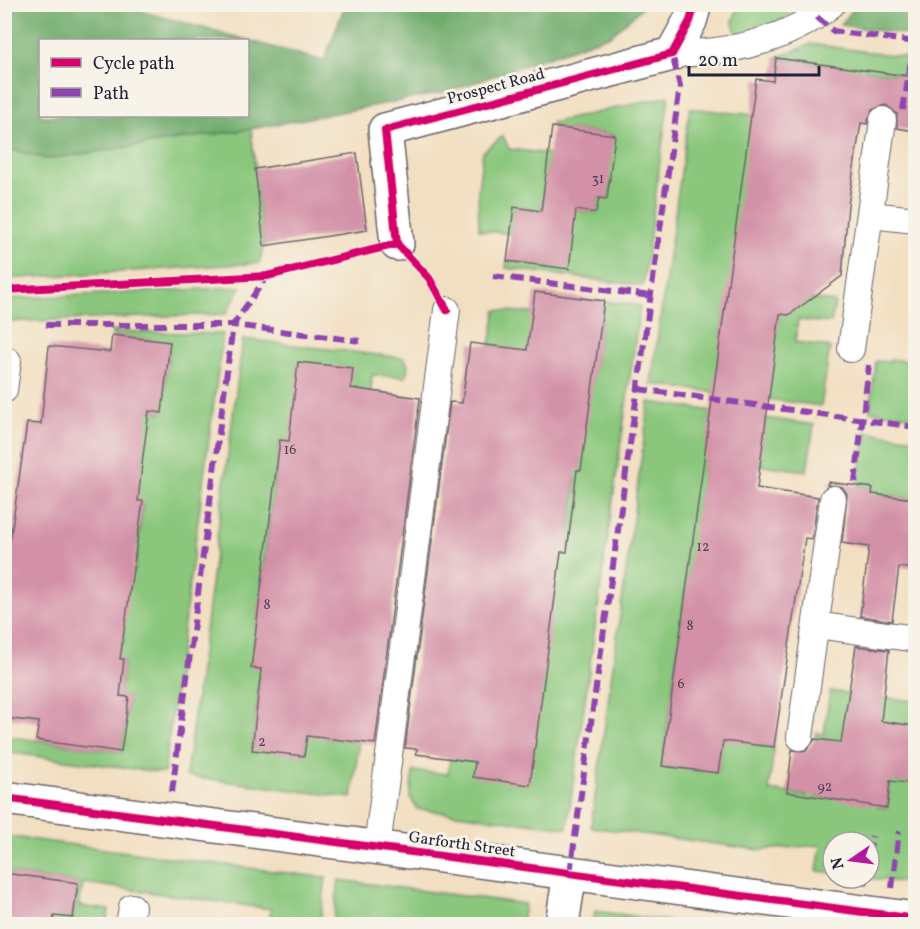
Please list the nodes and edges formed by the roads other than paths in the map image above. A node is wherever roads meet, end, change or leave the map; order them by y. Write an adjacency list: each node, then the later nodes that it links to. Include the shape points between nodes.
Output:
1 (695, 4): 3 (street)
2 (832, 4): 3 (lane, via 817,17 752,46)
3 (672, 54): 7 (street, Prospect Road, via 385,130)
4 (883, 120): 5 (lane)
5 (870, 215): 6 (lane); 9 (lane)
6 (915, 220)
7 (397, 244)
8 (447, 310): 17 (lane)
9 (851, 349)
10 (8, 361): 11 (lane)
11 (4, 390)
12 (833, 499): 13 (lane)
13 (816, 625): 14 (lane); 15 (lane)
14 (915, 639)
15 (800, 737)
16 (4, 798): 17 (street, Garforth Street)
17 (377, 847): 18 (street, Garforth Street)
18 (570, 873): 19 (street, Garforth Street); 20 (street)
19 (915, 919)
20 (562, 924)

